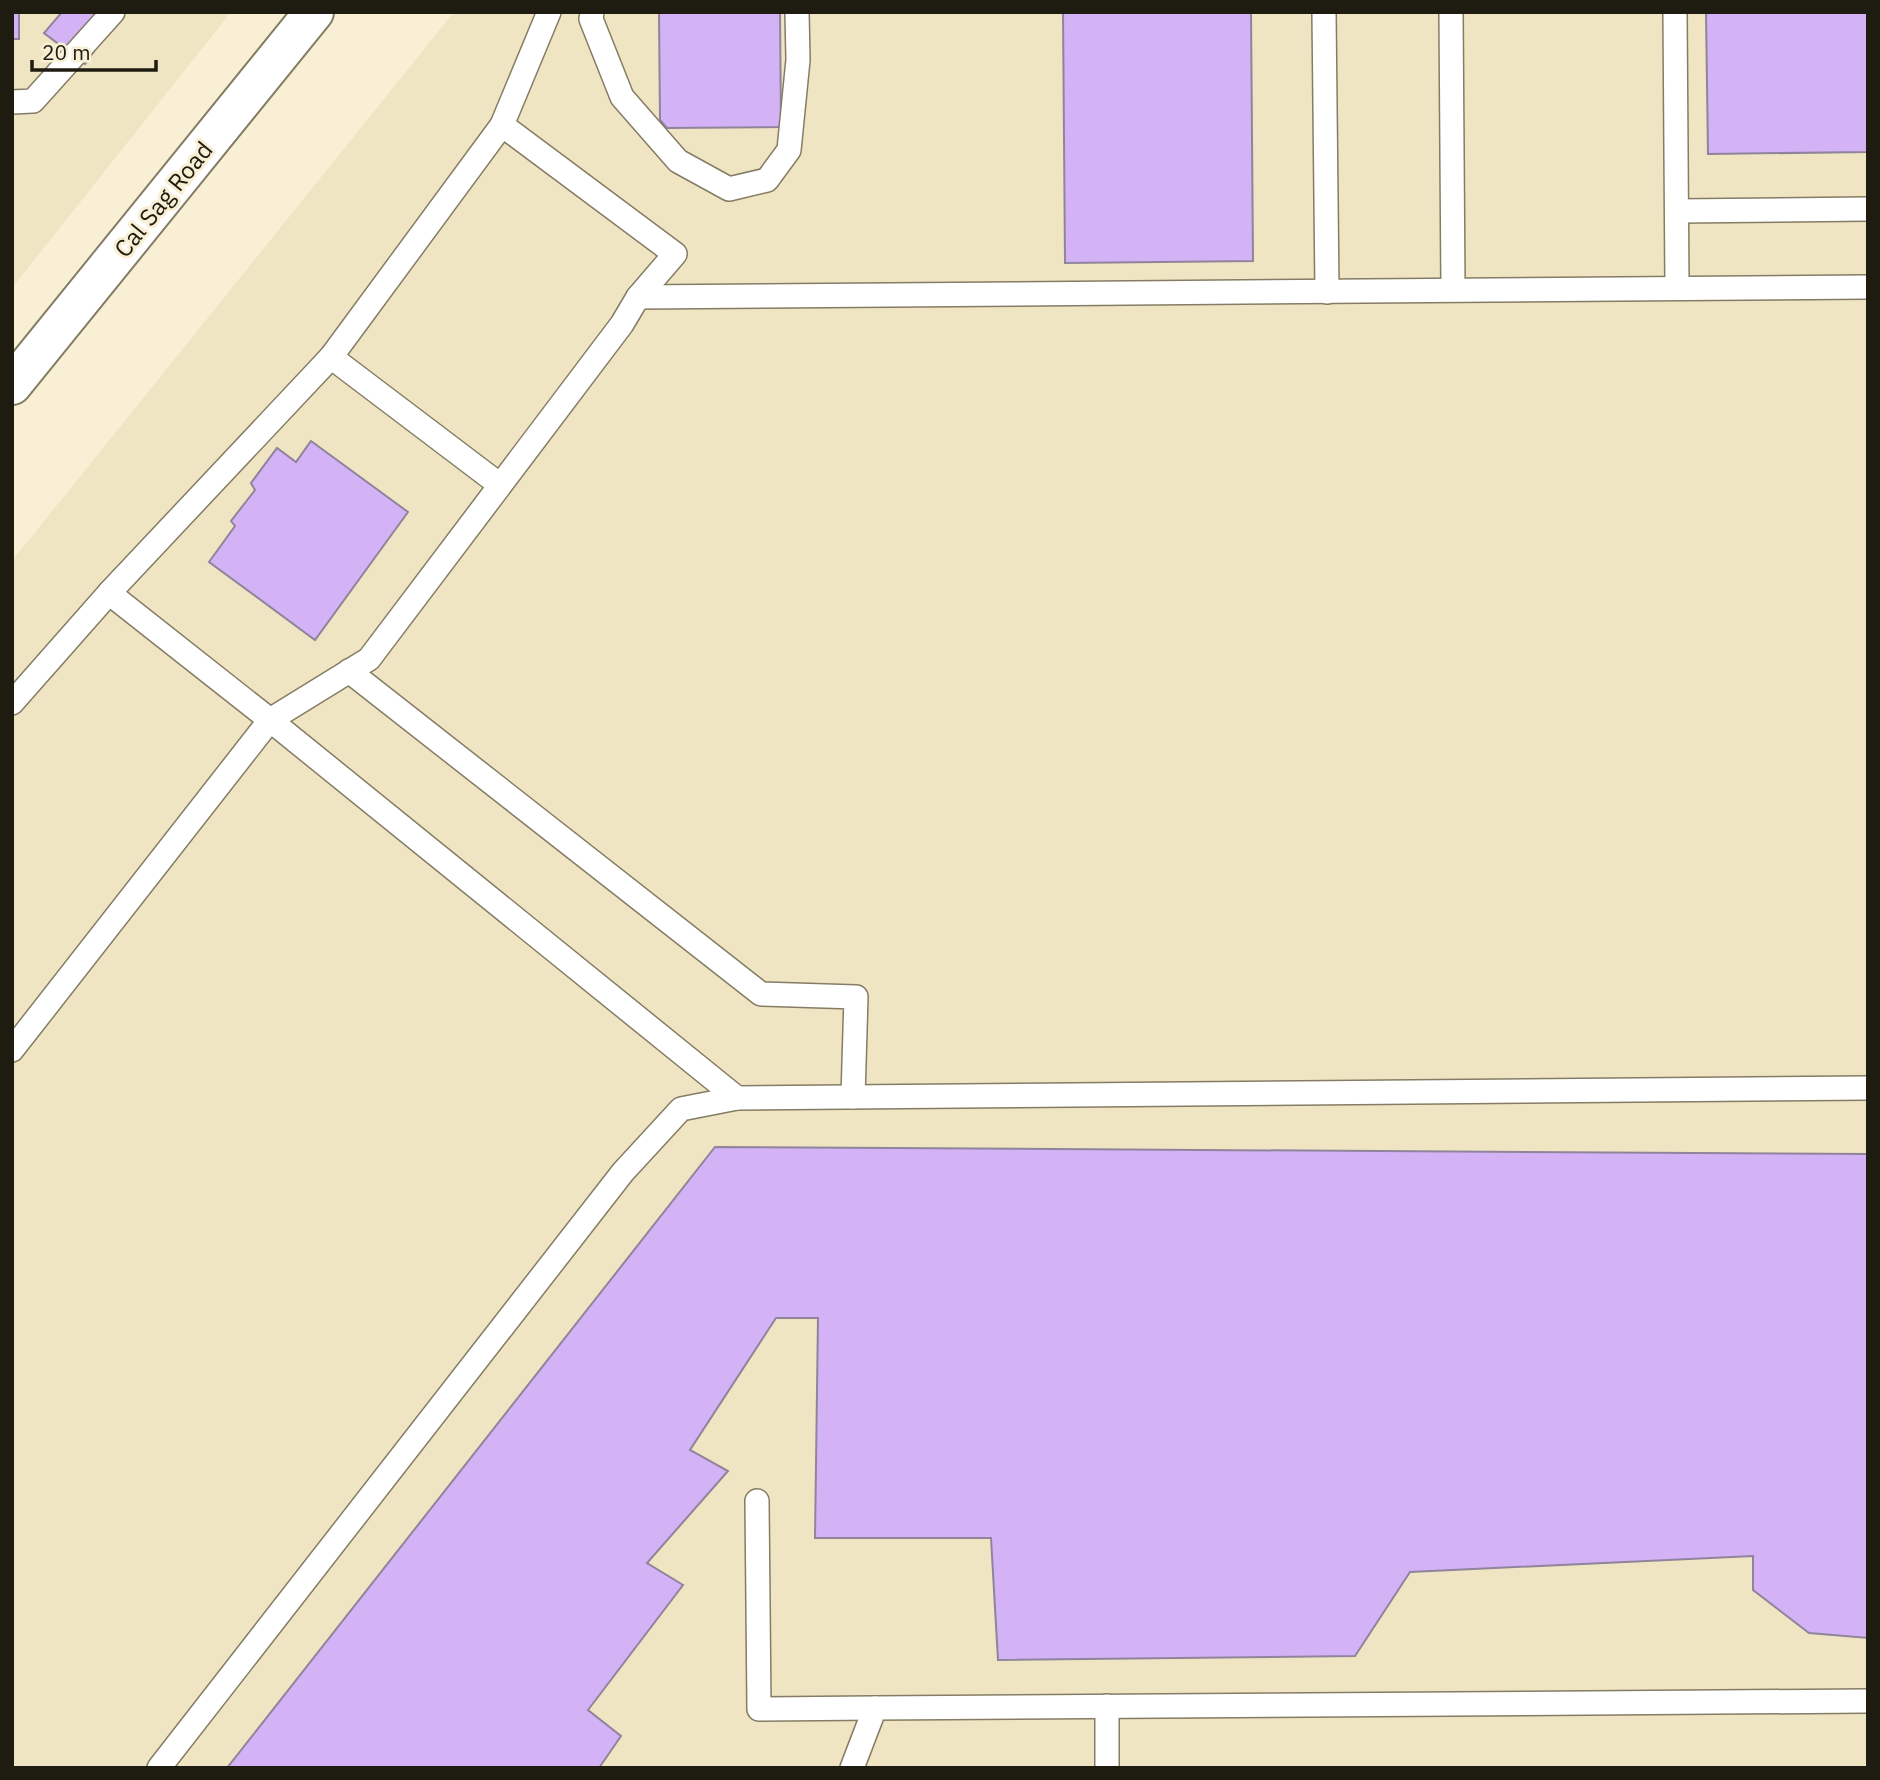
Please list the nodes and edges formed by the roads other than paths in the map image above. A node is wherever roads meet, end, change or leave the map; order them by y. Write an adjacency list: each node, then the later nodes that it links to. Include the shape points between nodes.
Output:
1 (113, 12): 9 (lane, via 33,101)
2 (314, 12): 19 (main road, Cal Sag Road)
3 (548, 12): 10 (lane)
4 (592, 12): 5 (lane, via 622,97 678,161 729,189 767,180 789,150 798,60)
5 (797, 12)
6 (1324, 12): 16 (lane)
7 (1451, 12): 15 (lane)
8 (1675, 12): 12 (lane)
9 (12, 102)
10 (502, 125): 17 (lane, via 675,254); 18 (lane)
11 (1868, 209): 12 (lane)
12 (1676, 211): 14 (lane)
13 (1868, 287): 14 (lane)
14 (1677, 288): 15 (lane)
15 (1453, 290): 16 (lane)
16 (1326, 292): 17 (lane)
17 (638, 297): 20 (lane)
18 (331, 357): 20 (lane); 21 (lane)
19 (14, 379)
20 (500, 485): 22 (lane, via 369,659)
21 (109, 593): 23 (lane); 24 (lane)
22 (349, 671): 24 (lane); 27 (lane, via 761,994 856,997)
23 (12, 703)
24 (270, 719): 25 (lane); 28 (lane)
25 (12, 1050)
26 (1868, 1088): 27 (lane)
27 (853, 1097): 28 (lane)
28 (737, 1098): 33 (lane, via 681,1109 623,1172)
29 (757, 1501): 32 (lane, via 759,1709)
30 (1868, 1701): 31 (lane)
31 (1107, 1706): 32 (lane); 35 (lane)
32 (875, 1708): 34 (lane)
33 (159, 1768)
34 (852, 1768)
35 (1107, 1768)

